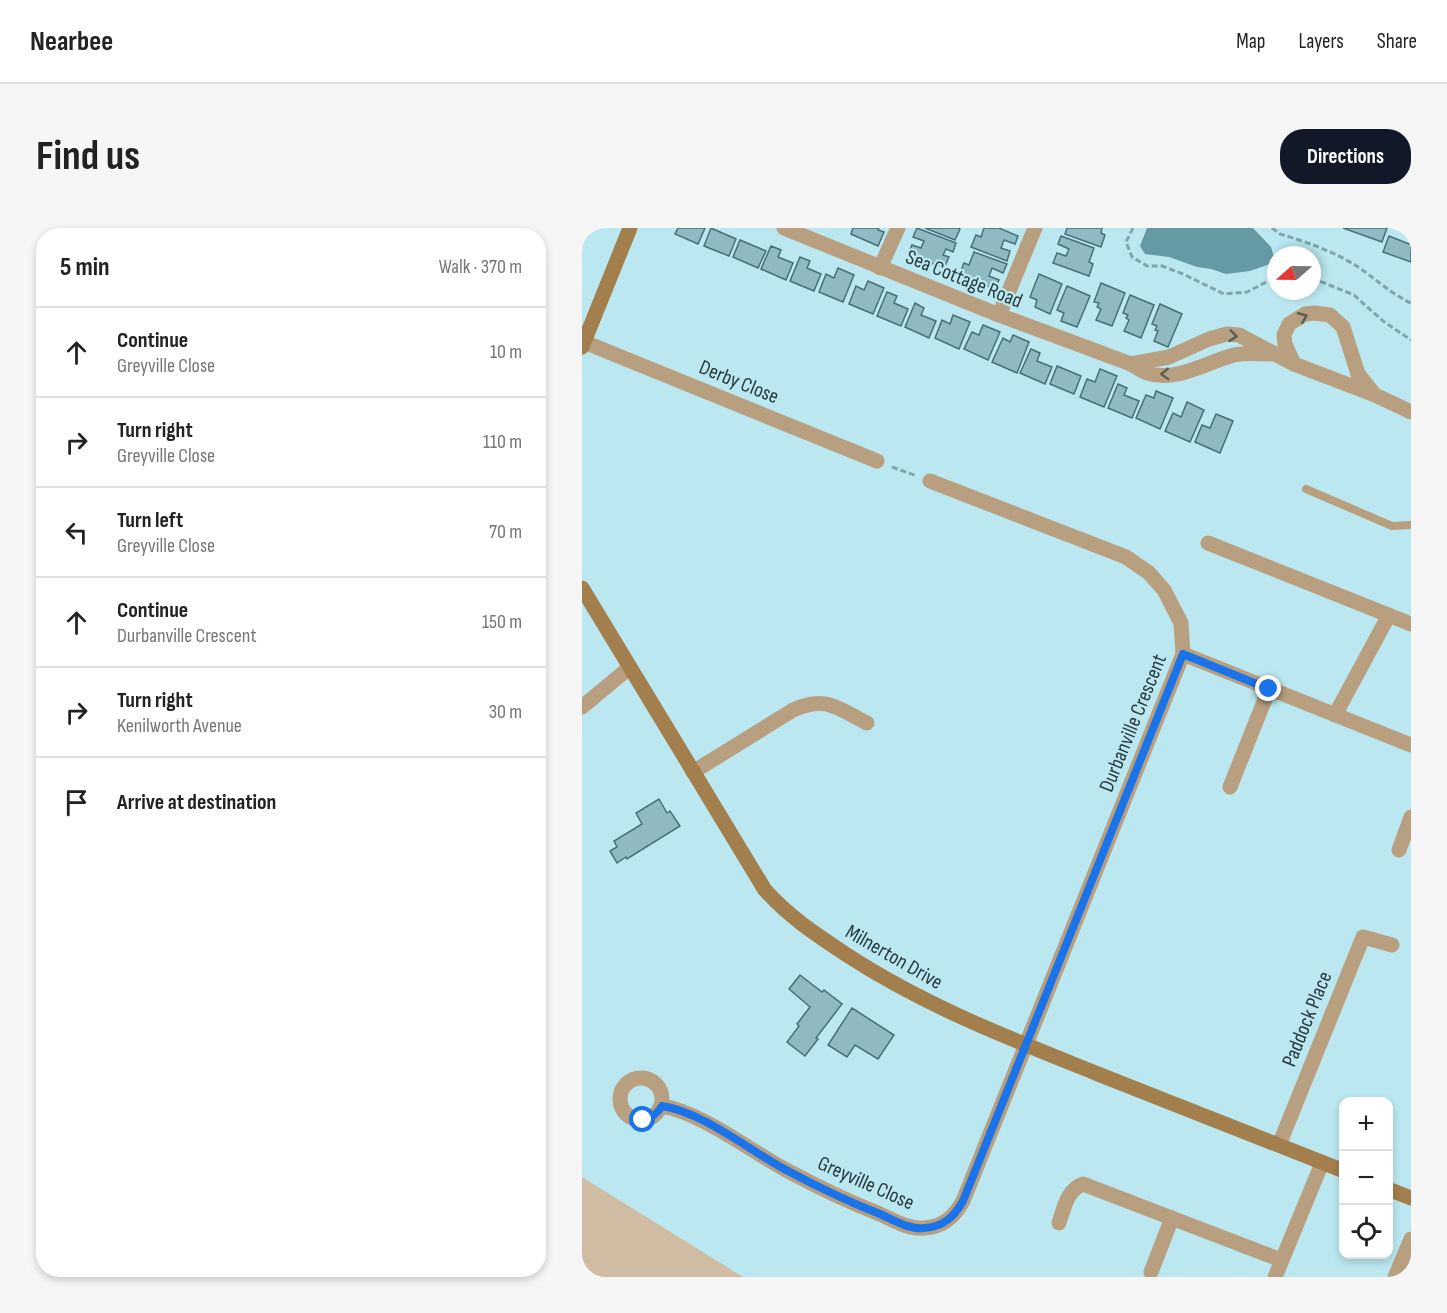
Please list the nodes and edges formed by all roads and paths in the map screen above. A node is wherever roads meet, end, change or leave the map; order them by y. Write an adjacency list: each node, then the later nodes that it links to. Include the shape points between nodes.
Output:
1 (630, 228): 13 (street)
2 (784, 228): 7 (street, Sea Cottage Road)
3 (898, 228): 7 (street)
4 (1035, 228): 11 (street)
5 (1133, 228): 8 (path, via 1126,242 1132,256 1147,266 1162,266 1224,294 1246,292)
6 (1272, 228): 10 (path, via 1341,257)
7 (880, 268): 11 (street, Sea Cottage Road)
8 (1267, 282)
9 (1321, 282): 12 (path, via 1354,295)
10 (1411, 303)
11 (999, 315): 15 (street, Sea Cottage Road)
12 (1411, 340)
13 (583, 345): 19 (street, Derby Close)
14 (1272, 354): 15 (street, Sea Cottage Road, one-way to 15, via 1238,354 1201,368 1162,376); 15 (street, Sea Cottage Road, one-way to 14, via 1169,357 1227,334 1239,335); 16 (street, Sea Cottage Road)
15 (1131, 364)
16 (1294, 364): 17 (street, Sea Cottage Road); 17 (street, one-way to 17, via 1285,344 1289,324 1305,314 1330,315 1343,327 1358,374)
17 (1376, 395): 18 (street, Sea Cottage Road)
18 (1411, 412)
19 (877, 461): 20 (path)
20 (930, 481): 27 (street, Durbanville Crescent, via 1126,557 1149,573 1164,590 1181,623)
21 (1306, 489): 22 (lane, via 1392,526)
22 (1411, 525)
23 (1208, 543): 25 (street)
24 (582, 588): 28 (street, Milnerton Drive)
25 (1389, 615): 26 (street); 31 (street)
26 (1411, 624)
27 (1183, 654): 29 (street); 39 (street, Durbanville Crescent)
28 (629, 668): 30 (street); 34 (street, Milnerton Drive)
29 (1269, 689): 31 (street); 35 (street)
30 (582, 707)
31 (1335, 715): 33 (street)
32 (867, 723): 34 (street, via 822,702 806,705)
33 (1411, 745)
34 (693, 772): 39 (street, Milnerton Drive, via 765,890 802,926 915,996)
35 (1230, 787)
36 (1411, 817): 37 (street)
37 (1399, 850)
38 (1392, 945): 41 (street, Paddock Place, via 1364,937)
39 (1026, 1045): 40 (street, Greyville Close, via 955,1215 922,1229 864,1208 789,1172 695,1116); 41 (street, Milnerton Drive)
40 (662, 1106)
41 (1279, 1146): 42 (street, Milnerton Drive)
42 (1322, 1162): 43 (street, Milnerton Drive); 49 (street)
43 (1339, 1169)
44 (1393, 1191): 45 (street)
45 (1411, 1198)
46 (1172, 1218): 47 (street, via 1083,1184 1069,1194); 49 (street); 50 (street)
47 (1059, 1223)
48 (1411, 1239): 52 (street)
49 (1281, 1260): 51 (street)
50 (1151, 1272)
51 (1275, 1277)
52 (1395, 1277)

